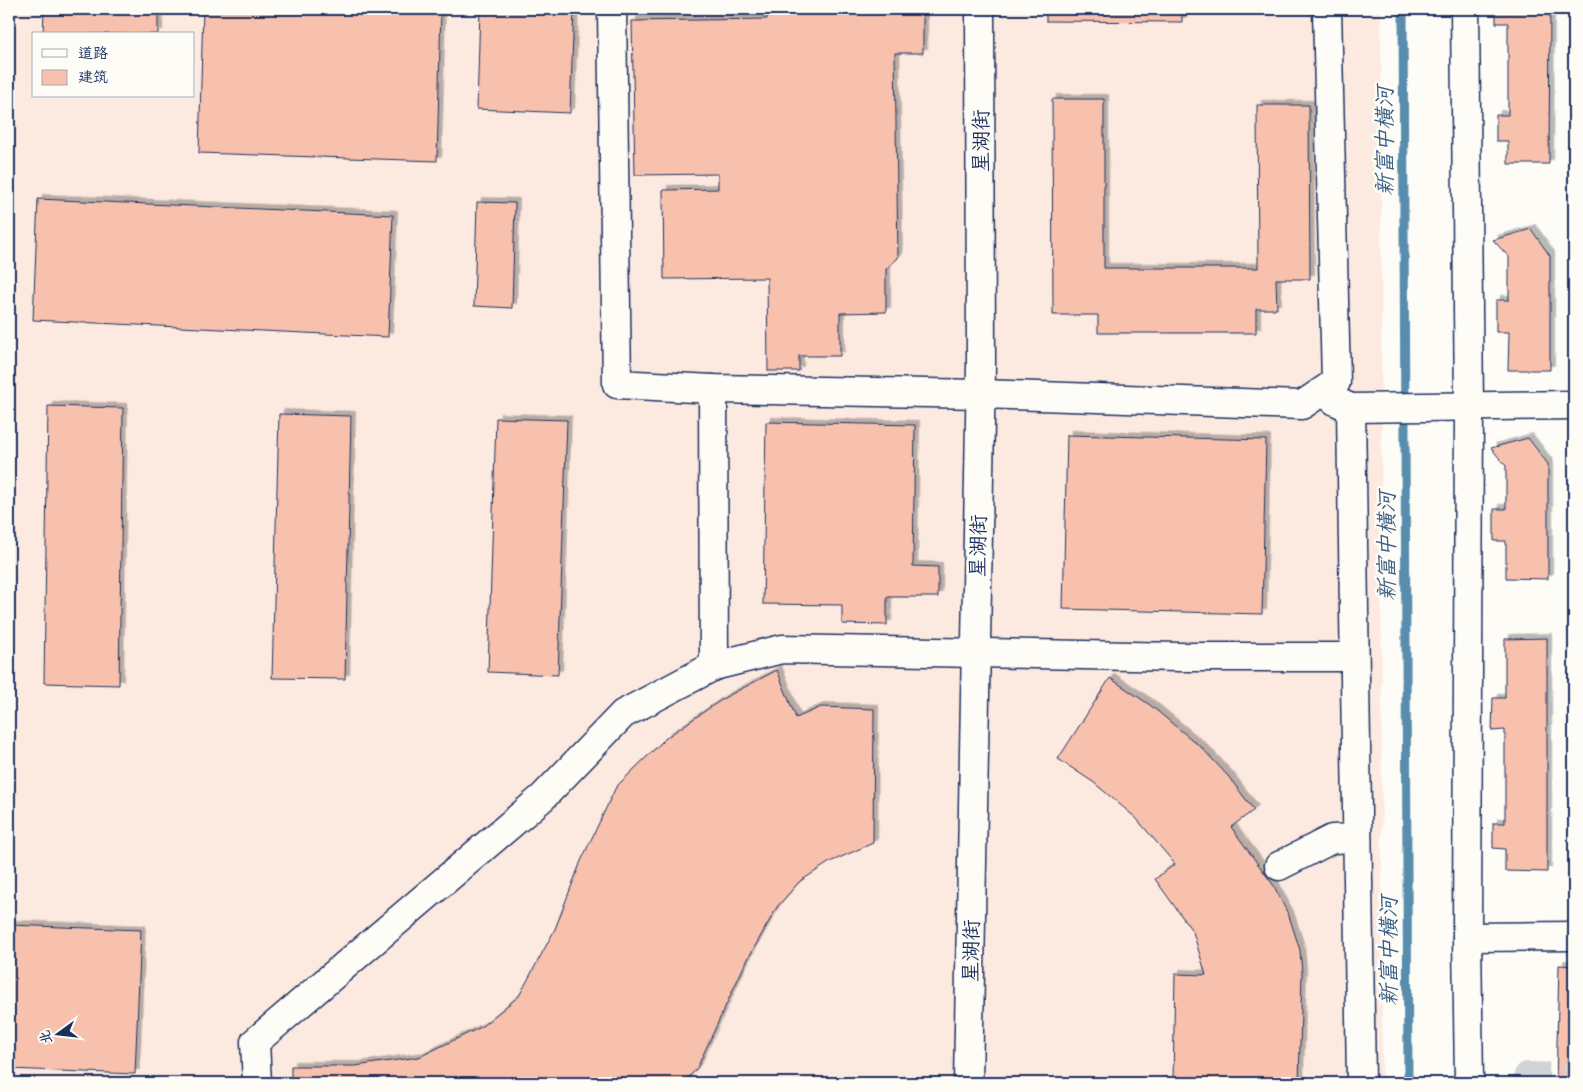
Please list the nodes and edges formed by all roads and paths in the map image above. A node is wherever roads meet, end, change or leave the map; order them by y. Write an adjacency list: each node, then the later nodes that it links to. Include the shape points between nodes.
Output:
1 (612, 9): 5 (street, via 617,384)
2 (980, 9): 6 (street, 星湖街)
3 (1327, 9): 7 (street, via 1336,382)
4 (1465, 9): 9 (street)
5 (713, 390): 6 (street); 13 (street)
6 (981, 394): 7 (street, via 1302,406); 11 (street, 星湖街)
7 (1318, 394): 10 (street)
8 (1574, 405): 9 (street)
9 (1469, 406): 10 (street); 17 (street)
10 (1361, 407): 12 (street)
11 (976, 653): 12 (street); 13 (street, via 782,650); 19 (street, 星湖街)
12 (1354, 657): 14 (street)
13 (714, 666): 18 (street, via 623,714 543,797 255,1042)
14 (1357, 838): 15 (street, via 1332,839); 20 (street)
15 (1279, 866)
16 (1574, 936): 17 (street)
17 (1467, 937): 21 (street)
18 (257, 1083)
19 (968, 1083)
20 (1361, 1083)
21 (1470, 1083)

